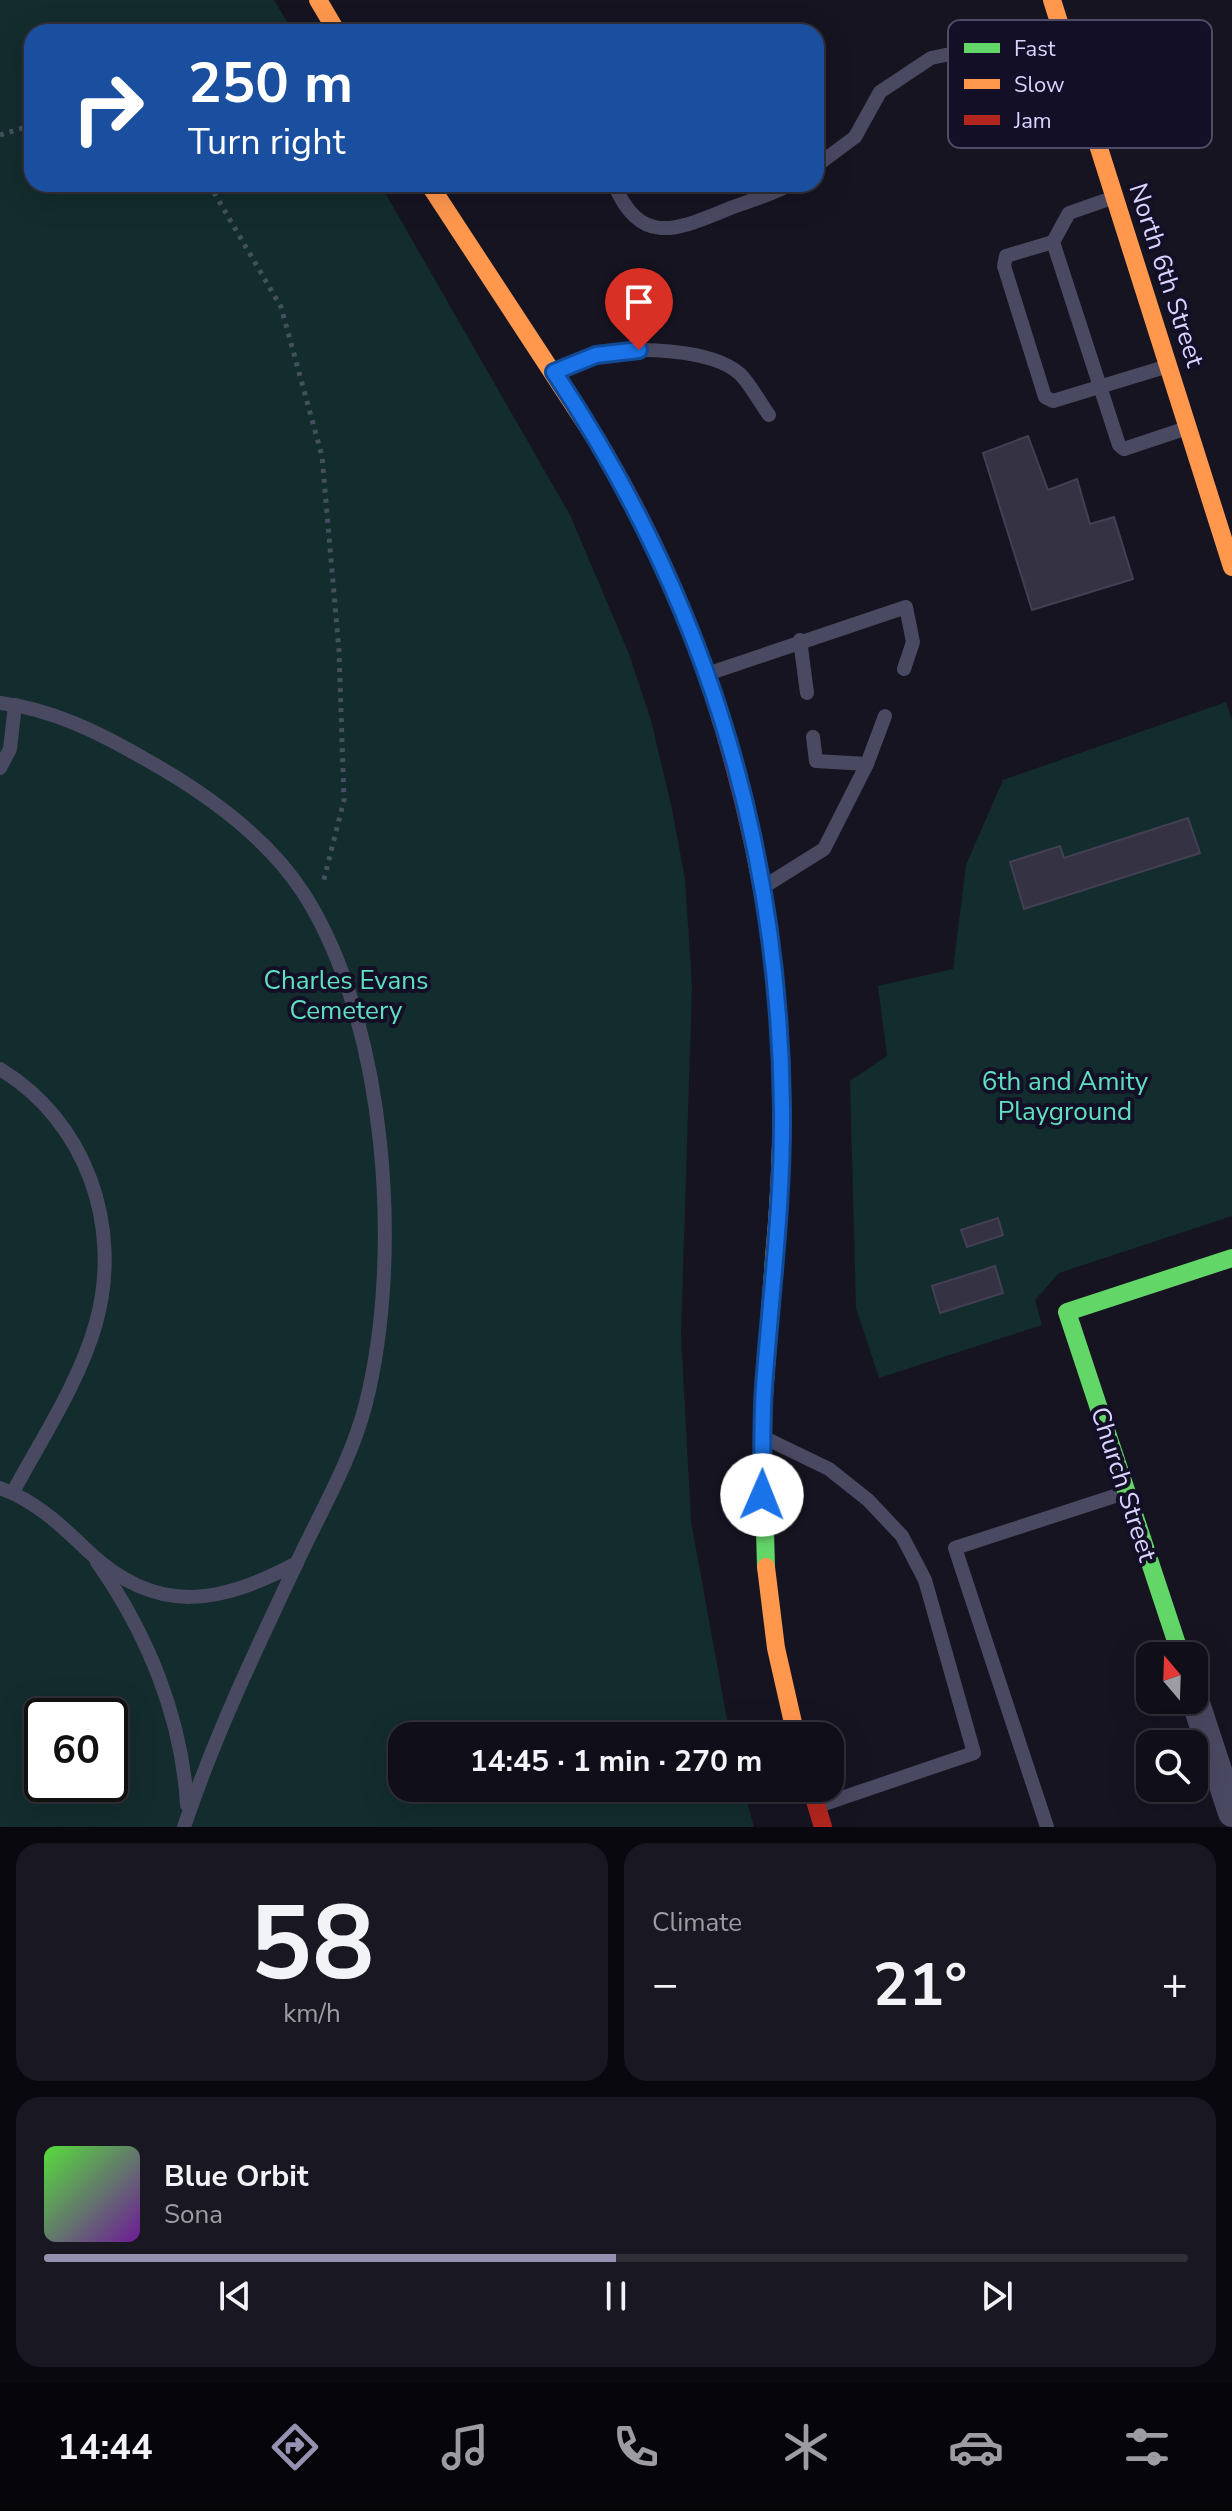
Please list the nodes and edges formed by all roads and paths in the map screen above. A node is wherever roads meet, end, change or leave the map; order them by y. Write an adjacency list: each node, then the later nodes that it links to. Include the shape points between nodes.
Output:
1 (318, 0): 4 (main road)
2 (1052, 0): 3 (main road, North 6th Street)
3 (1058, 20)
4 (332, 24)
5 (948, 54): 9 (lane, via 931,58 880,92 855,137)
6 (24, 128): 7 (path)
7 (0, 135)
8 (1099, 148): 14 (main road, North 6th Street)
9 (824, 160)
10 (214, 192): 32 (path, via 281,307 322,456 339,651 344,800)
11 (434, 192): 17 (main road)
12 (617, 192): 13 (lane, via 623,206 642,222 672,231)
13 (771, 192)
14 (1114, 197): 15 (lane, via 1069,213); 16 (main road, North 6th Street)
15 (1053, 242): 18 (lane); 18 (lane, via 1006,256 1004,266 1045,397 1053,401)
16 (1169, 366): 18 (lane); 20 (main road, North 6th Street)
17 (554, 372): 19 (lane, via 596,355 639,350 687,355 716,361 739,374); 24 (main road, via 624,485 672,581)
18 (1100, 387): 20 (lane, via 1124,449)
19 (769, 415)
20 (1189, 427): 21 (main road, North 6th Street)
21 (1232, 567)
22 (800, 640): 23 (lane, via 906,607 913,642); 24 (lane); 25 (lane)
23 (904, 669)
24 (709, 674): 31 (main road)
25 (807, 693)
26 (7, 704): 30 (lane, via 10,749); 32 (lane, via 46,713 118,743 196,789 275,858)
27 (885, 716): 29 (lane)
28 (813, 737): 29 (lane, via 816,761)
29 (867, 764): 31 (lane, via 824,849)
30 (0, 768)
31 (761, 888): 35 (main road, via 777,1007 782,1107 781,1201)
32 (315, 915): 39 (lane, via 338,960 367,1051 381,1166 384,1281 365,1405 348,1455)
33 (0, 1069): 36 (lane, via 44,1102 70,1135 95,1192 104,1276 95,1325 76,1376)
34 (1232, 1258): 37 (main road, Church Street, via 1067,1312)
35 (763, 1437): 42 (main road, via 767,1580); 43 (lane, via 829,1469 902,1536 925,1580 974,1753)
36 (6, 1490): 38 (lane, via 42,1511)
37 (1127, 1492): 40 (main road, Church Street); 48 (lane, via 955,1548)
38 (92, 1555): 39 (lane, via 139,1584 186,1597 222,1596); 46 (lane, via 135,1622 170,1709 183,1755)
39 (297, 1563): 46 (lane, via 226,1714)
40 (1176, 1642)
41 (1200, 1714): 45 (street)
42 (793, 1722)
43 (844, 1789)
44 (816, 1802): 47 (main road)
45 (1232, 1813)
46 (186, 1822)
47 (823, 1827)
48 (1047, 1827)

